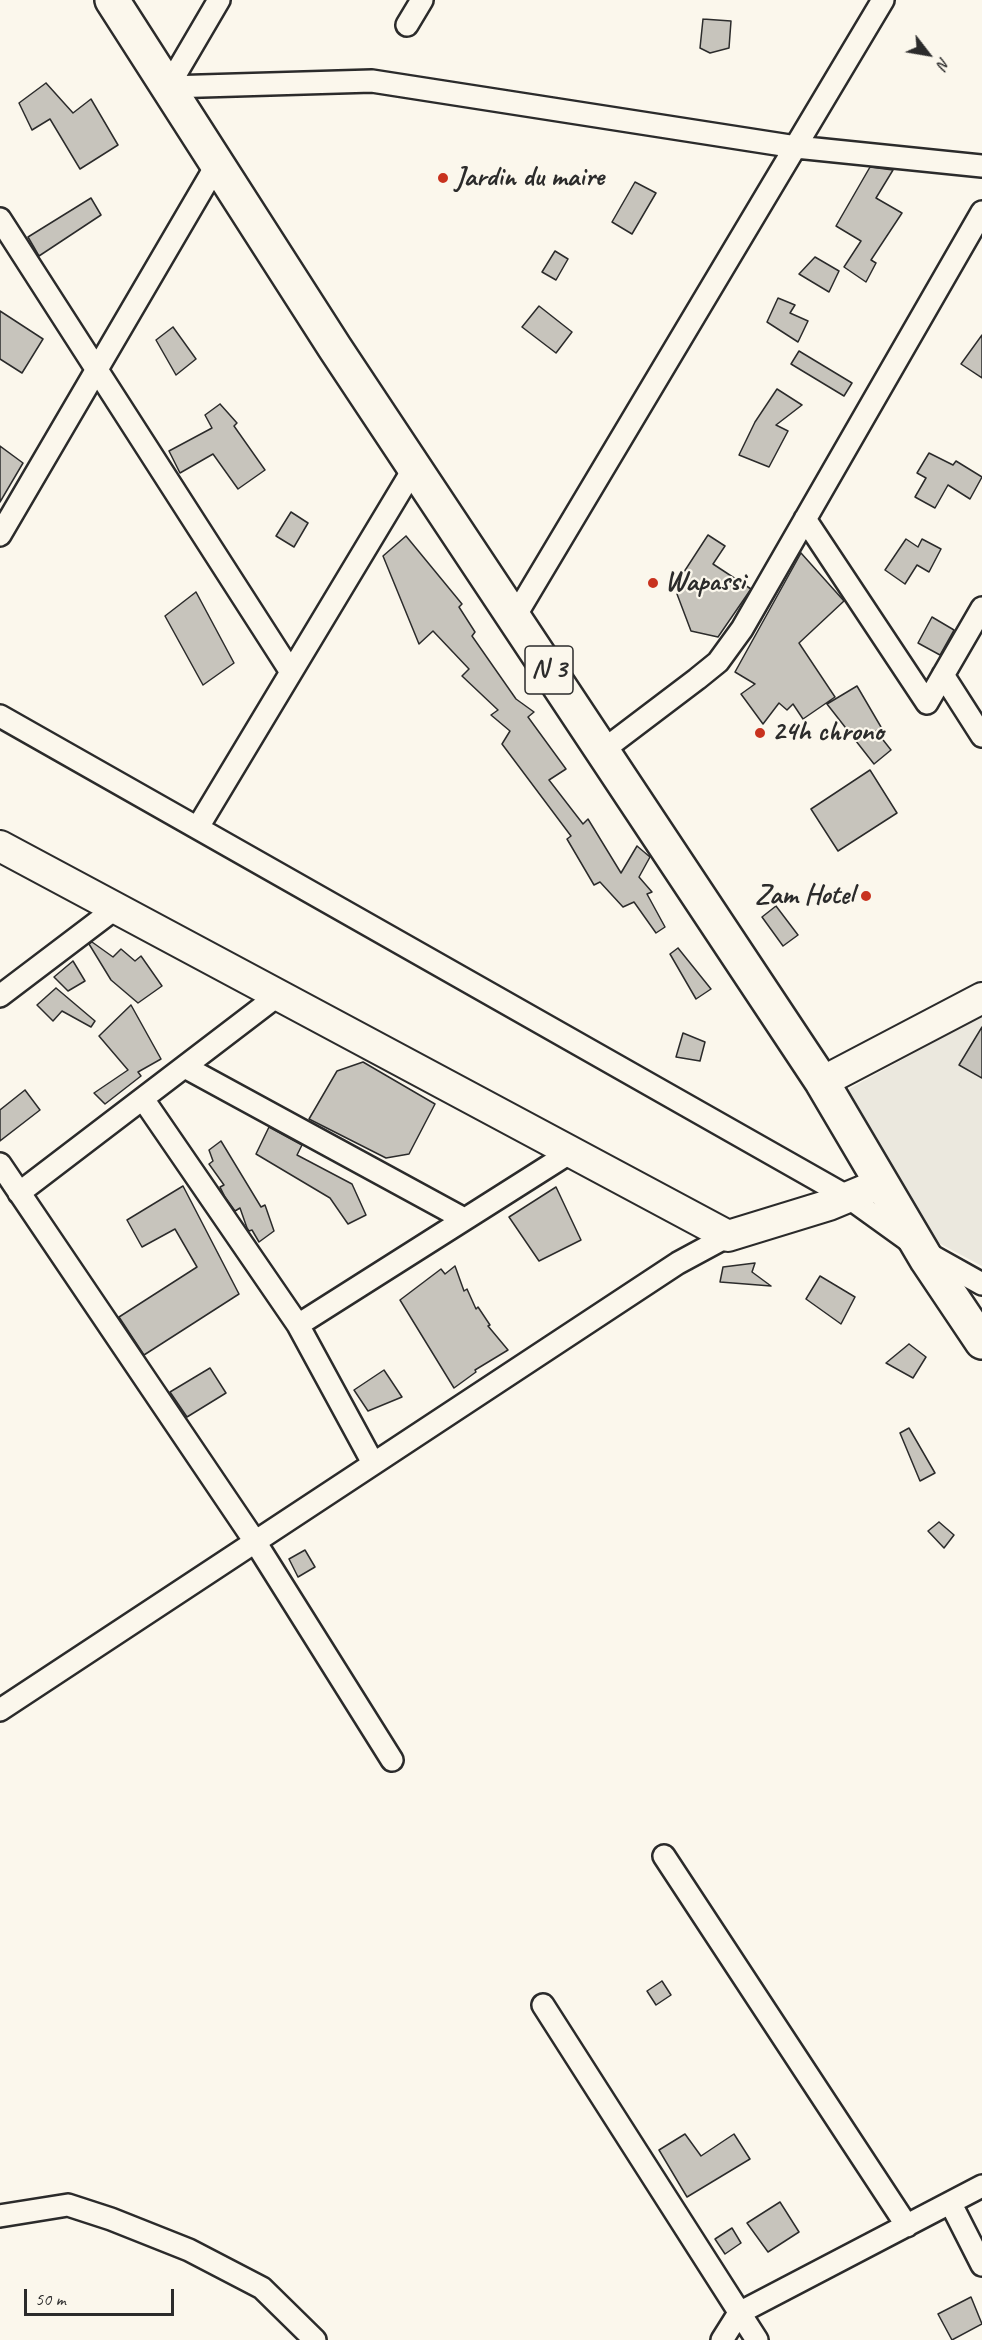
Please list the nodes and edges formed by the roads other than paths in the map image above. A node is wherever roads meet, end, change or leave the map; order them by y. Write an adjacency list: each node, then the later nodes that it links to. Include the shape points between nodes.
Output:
1 (112, 0): 6 (main road, N 3)
2 (219, 0): 6 (street)
3 (422, 0): 5 (street)
4 (883, 0): 7 (street)
5 (407, 25)
6 (168, 87): 7 (street, via 372,81); 8 (main road, N 3)
7 (796, 147): 9 (street); 17 (street)
8 (217, 164): 12 (street); 13 (main road, N 3)
9 (982, 166)
10 (982, 212): 14 (street)
11 (0, 219): 12 (street)
12 (96, 372): 15 (street); 18 (street)
13 (414, 468): 17 (main road, N 3); 18 (street)
14 (805, 519): 19 (street, via 927,703); 22 (street, via 742,629 718,662)
15 (0, 535)
16 (982, 608): 19 (street)
17 (514, 618): 22 (main road, N 3)
18 (291, 672): 23 (street)
19 (943, 675): 21 (street)
20 (0, 716): 23 (street)
21 (982, 736)
22 (602, 751): 30 (main road, N 3)
23 (198, 827): 36 (street)
24 (0, 846): 25 (street)
25 (116, 908): 26 (street); 27 (street)
26 (0, 996)
27 (277, 996): 29 (street); 32 (street)
28 (982, 998): 30 (street)
29 (185, 1067): 31 (street); 37 (street)
30 (822, 1082): 34 (main road, N 3)
31 (143, 1099): 35 (street); 41 (street)
32 (571, 1152): 37 (street); 38 (street)
33 (0, 1164): 35 (street)
34 (882, 1183): 36 (street); 39 (main road, N 3)
35 (19, 1193): 44 (street)
36 (848, 1197): 38 (street); 39 (street)
37 (464, 1220): 41 (street)
38 (728, 1236): 43 (street, via 678,1263)
39 (923, 1251): 40 (street); 42 (main road, N 3)
40 (982, 1284)
41 (297, 1325): 43 (street)
42 (982, 1342)
43 (373, 1463): 44 (street)
44 (254, 1540): 45 (street); 46 (street)
45 (0, 1710)
46 (392, 1760)
47 (664, 1856): 52 (street)
48 (543, 2004): 54 (street)
49 (982, 2186): 50 (street)
50 (951, 2204): 52 (street); 53 (street)
51 (0, 2216): 55 (street, via 68,2205 189,2250 262,2288)
52 (907, 2226): 54 (street)
53 (982, 2265)
54 (740, 2313): 56 (street); 57 (street)
55 (315, 2340)
56 (722, 2340)
57 (757, 2340)

